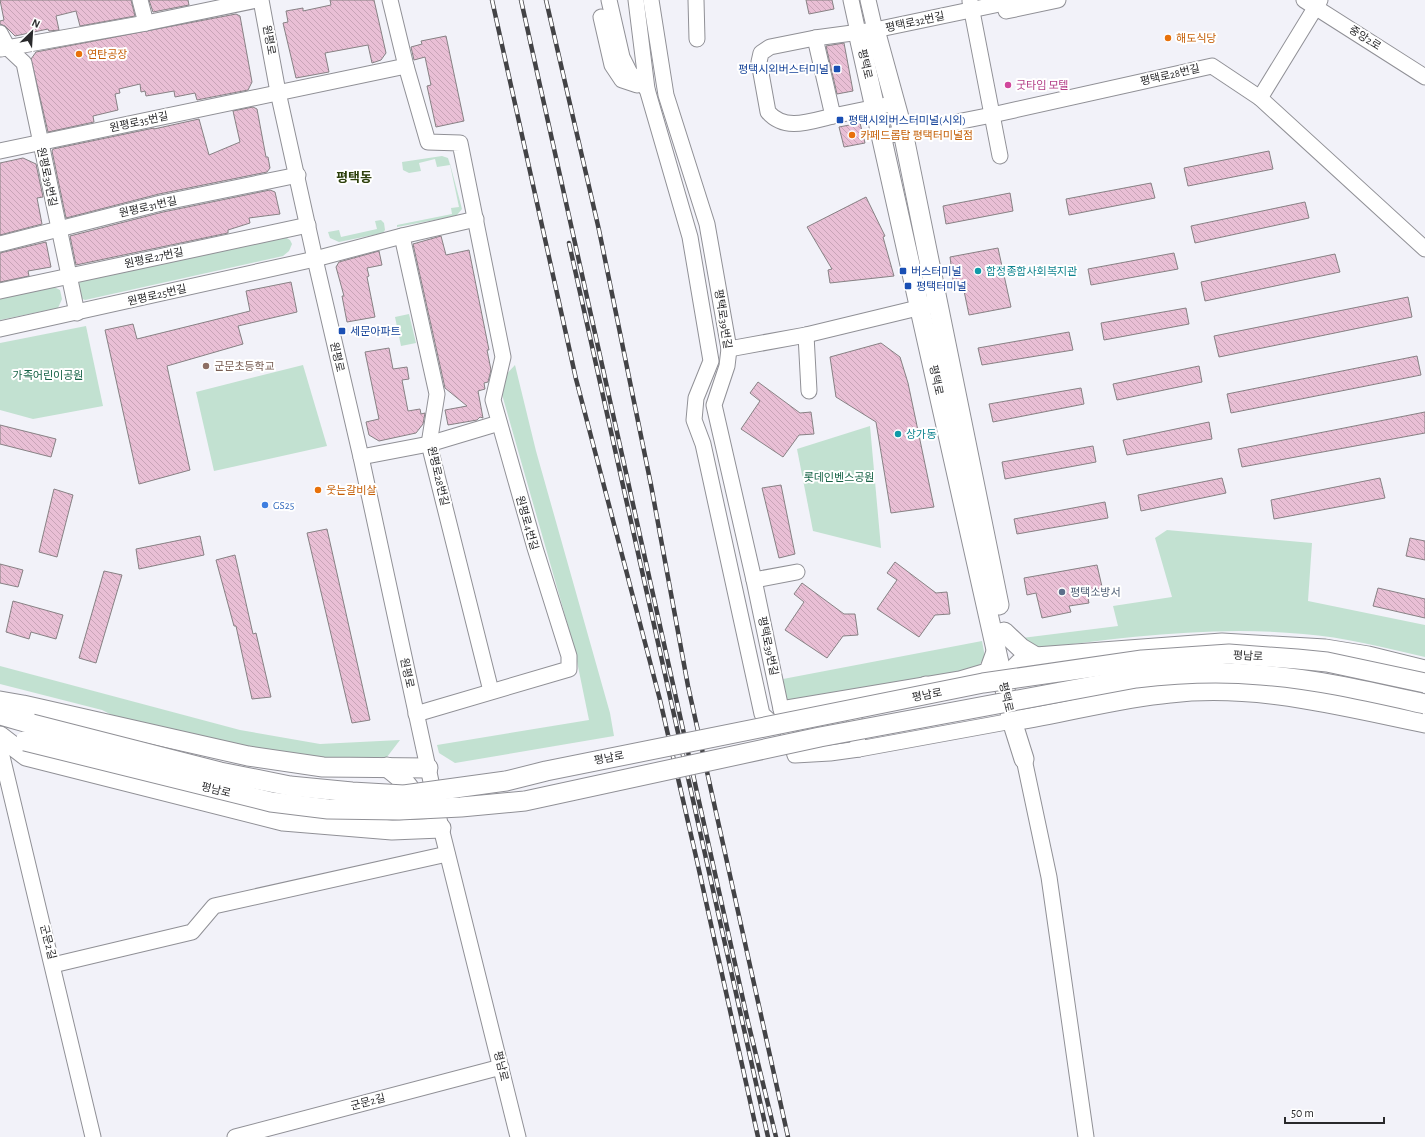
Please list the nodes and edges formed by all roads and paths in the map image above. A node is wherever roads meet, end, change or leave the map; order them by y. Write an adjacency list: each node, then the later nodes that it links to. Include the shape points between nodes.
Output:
1 (140, 0): 16 (street)
2 (257, 0): 16 (street)
3 (261, 0): 25 (street, 원평로)
4 (390, 0): 22 (street)
5 (609, 0): 24 (street, via 622,57 630,73)
6 (636, 0): 24 (street)
7 (651, 0): 52 (street, 평택로39번길, via 666,95 707,224)
8 (696, 0): 20 (street)
9 (851, 0): 18 (street, 평택로)
10 (868, 0): 18 (street, 평택로)
11 (1018, 0): 14 (street)
12 (1058, 0): 14 (street)
13 (1313, 2): 23 (street, 중앙2로); 26 (street)
14 (971, 9): 18 (street); 29 (street)
15 (601, 17): 24 (street, via 612,64 622,80)
16 (146, 23): 21 (street)
17 (0, 33): 21 (street, 원평로39번길)
18 (870, 34): 19 (street); 27 (main road, 평택로); 28 (main road, 평택로)
19 (815, 38): 30 (street); 30 (street, via 770,47 761,53 759,62 768,112 773,118 793,124)
20 (697, 39)
21 (4, 48): 33 (street, 원평로39번길, via 24,63)
22 (406, 66): 25 (street, 원평로35번길); 37 (street, via 428,142 460,143)
23 (1425, 77)
24 (647, 89): 71 (street, via 690,237 711,361 696,398 694,420 703,444 762,714 772,722)
25 (278, 92): 33 (street, 원평로35번길); 36 (street, 원평로)
26 (1260, 98): 29 (street, 평택로28번길, via 1212,66); 42 (street, 평택로28번길)
27 (896, 103): 28 (street); 31 (main road, 평택로)
28 (875, 108): 30 (street); 32 (main road, 평택로)
29 (992, 115): 31 (street, 평택로28번길); 35 (street)
30 (833, 116)
31 (903, 132): 32 (street, 평택로28번길); 43 (main road, 평택로)
32 (882, 137): 44 (main road, 평택로)
33 (40, 142): 34 (street, 원평로35번길); 39 (street, 원평로39번길)
34 (0, 151)
35 (1000, 156)
36 (298, 175): 38 (street, 원평로); 39 (street, 원평로31번길, via 161,203)
37 (476, 219): 40 (street); 54 (street, 원평로4번길, via 503,357 493,400)
38 (308, 225): 45 (street, 원평로); 46 (street, 원평로27번길)
39 (58, 230): 41 (street, 원평로31번길); 46 (street, 원평로39번길)
40 (402, 236): 45 (street); 55 (street, 원평로28번길, via 437,394)
41 (0, 244)
42 (1425, 249)
43 (928, 252): 44 (street); 48 (main road, 평택로)
44 (908, 255): 48 (main road, 평택로)
45 (314, 259): 49 (street, 원평로25번길); 56 (street, 원평로)
46 (69, 277): 47 (street, 원평로27번길); 49 (street, 원평로39번길)
47 (0, 291)
48 (928, 306): 51 (street); 59 (main road, 평택로); 60 (main road, 평택로)
49 (77, 313): 50 (street, 원평로25번길)
50 (0, 329)
51 (806, 335): 52 (street); 53 (street)
52 (730, 349): 58 (street, 평택로39번길, via 714,405)
53 (810, 391)
54 (499, 423): 55 (street); 66 (street, 원평로4번길, via 569,656 569,669)
55 (429, 444): 56 (street); 66 (street, 원평로28번길)
56 (361, 457): 70 (street, 원평로)
57 (797, 572): 58 (street)
58 (754, 580): 71 (street, 평택로39번길)
59 (1004, 632): 61 (main road); 63 (main road, 평택로)
60 (995, 650): 63 (main road, 평택로); 65 (street, via 987,671 960,679)
61 (1036, 657): 62 (main road, via 1222,643 1326,649); 63 (main road, via 1020,663)
62 (1425, 670)
63 (1010, 678): 73 (main road, 평택로)
64 (1425, 683): 75 (main road, 평남로, bridge, via 1326,662 1297,659 1230,654 1142,660 983,683 554,769 506,781 404,795 260,781)
65 (926, 684): 69 (street, via 897,698); 71 (street)
66 (491, 691): 70 (street, 원평로4번길)
67 (0, 701): 81 (main road, via 248,756 324,767)
68 (1425, 704): 75 (main road, 평남로, bridge, via 1338,685 1260,674 1186,673 1144,677 820,737 525,801 399,810 328,809 271,802)
69 (852, 707): 71 (street); 79 (street)
70 (416, 714): 82 (street, 평남로)
71 (783, 714): 79 (street, 평택로39번길, via 795,755)
72 (0, 715): 75 (main road, 평남로)
73 (1011, 721): 74 (main road, via 1171,692 1244,691 1305,698); 77 (street); 77 (street, via 995,716 892,735); 80 (main road, 평택로)
74 (1425, 723)
75 (28, 732): 76 (main road, 평남로)
76 (0, 735): 84 (main road, via 26,756 283,821)
77 (874, 746): 79 (street)
78 (0, 748): 86 (street, 군문2길)
79 (859, 749)
80 (1024, 759): 91 (street, via 1049,877)
81 (387, 767): 82 (main road); 84 (main road, via 410,787 414,803 410,820)
82 (428, 768): 83 (street, 평남로)
83 (441, 828): 84 (main road); 85 (street, 평남로)
84 (392, 830)
85 (447, 854): 86 (street, via 214,906 192,932); 87 (street, 평남로)
86 (53, 965): 88 (street, 군문2길)
87 (501, 1067): 89 (street, 군문2길); 90 (street, 평남로)
88 (93, 1137)
89 (235, 1137)
90 (518, 1137)
91 (1086, 1137)

